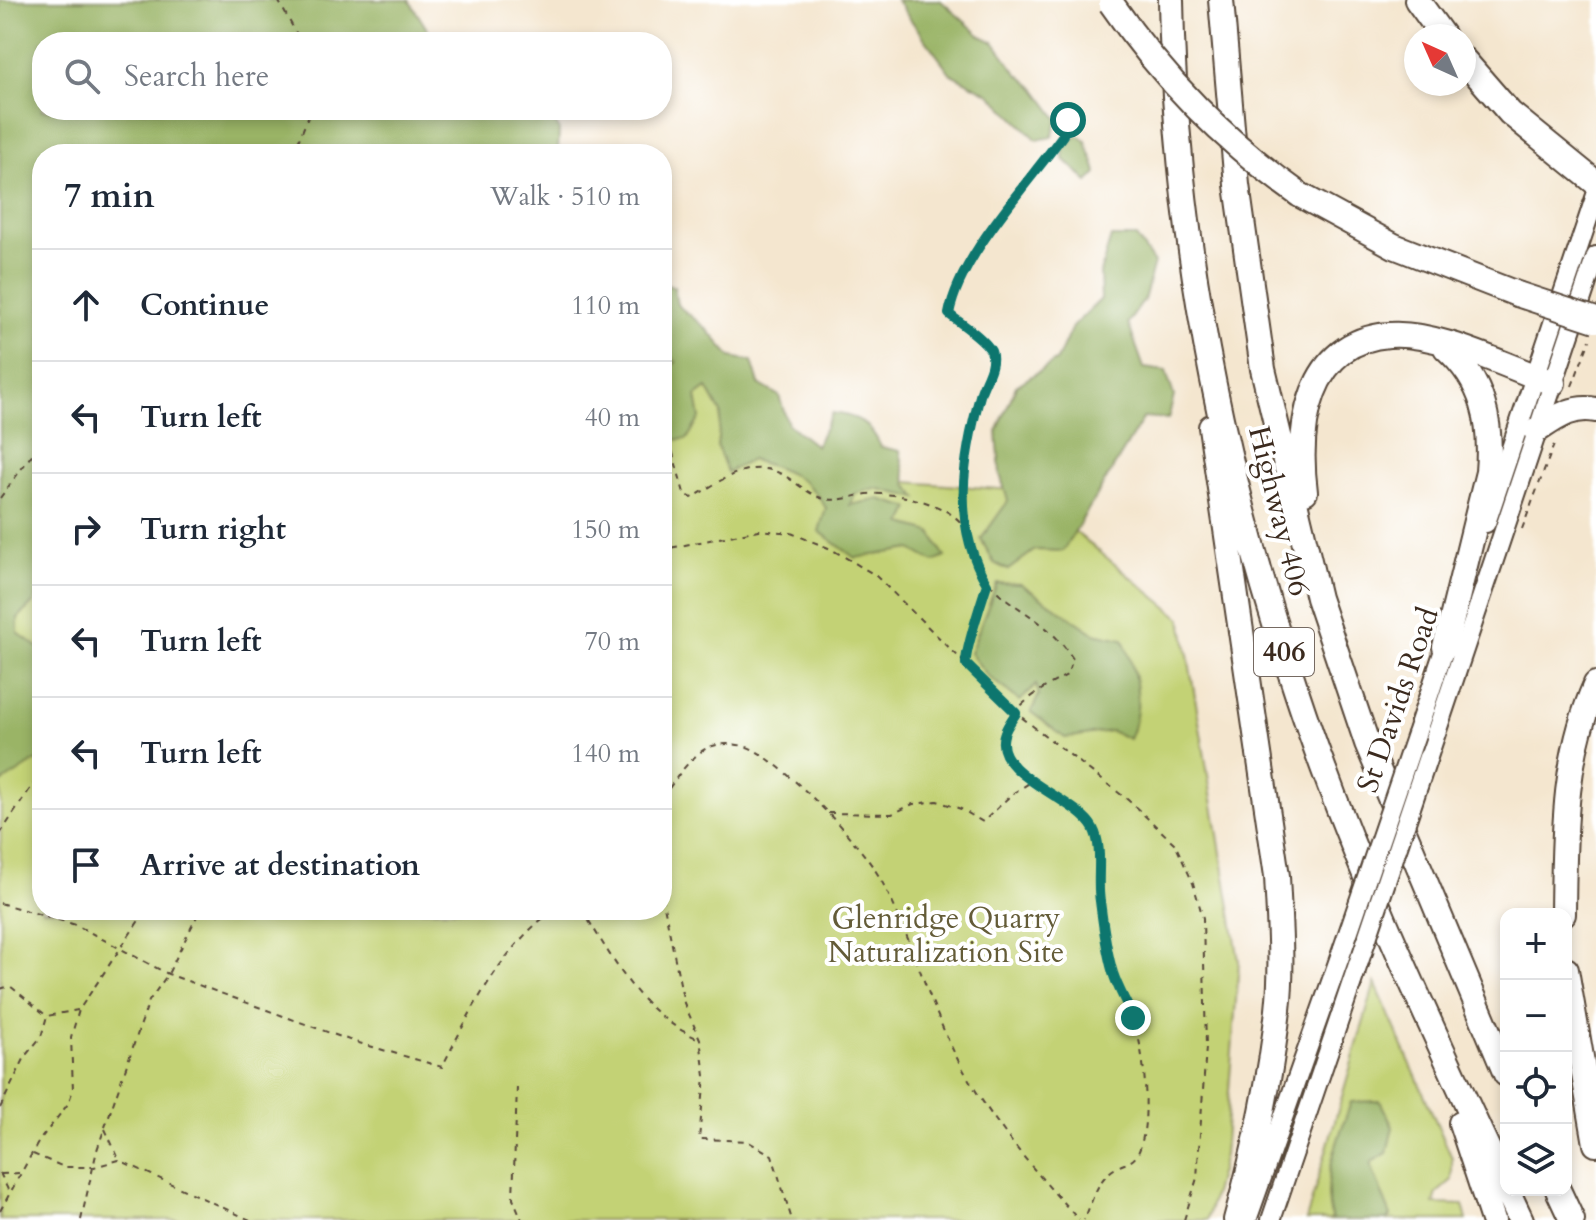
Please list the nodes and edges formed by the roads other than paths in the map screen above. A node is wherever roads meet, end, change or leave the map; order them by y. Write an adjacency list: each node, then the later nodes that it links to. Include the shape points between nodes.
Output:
1 (1171, 0): 10 (highway, Highway 406 / 406)
2 (1221, 0): 16 (highway, Highway 406 / 406, via 1237,185 1263,369)
3 (1417, 0): 5 (highway)
4 (1110, 2): 11 (highway, bridge, via 1188,103 1300,195 1394,246)
5 (1434, 24)
6 (1476, 74): 7 (highway, via 1510,113)
7 (1596, 183)
8 (1596, 195): 13 (main road, St Davids Road)
9 (1596, 256): 13 (main road, St Davids Road)
10 (1196, 302): 21 (highway, Highway 406 / 406, via 1269,606 1333,791); 27 (highway, via 1219,499 1277,876 1280,937 1278,1008 1259,1135)
11 (1596, 320)
12 (1441, 343): 13 (highway); 16 (highway, via 1388,334 1355,345 1328,364 1310,394 1302,469); 17 (highway, via 1459,359 1483,398 1490,442 1488,472)
13 (1544, 380): 15 (main road, St Davids Road); 17 (main road, St Davids Road)
14 (1596, 410): 15 (highway, via 1564,412)
15 (1536, 431): 29 (main road, St Davids Road, bridge)
16 (1318, 598): 22 (highway, Highway 406 / 406, via 1367,743)
17 (1445, 647): 28 (main road, St Davids Road, bridge)
18 (1596, 684): 19 (highway, via 1575,739 1567,785)
19 (1563, 908)
20 (1568, 980): 23 (highway)
21 (1414, 989): 24 (highway, Highway 406 / 406); 30 (highway)
22 (1500, 1060)
23 (1596, 1144)
24 (1500, 1176)
25 (1509, 1196): 31 (highway, Highway 406 / 406)
26 (1561, 1196): 32 (highway)
27 (1236, 1220)
28 (1247, 1220)
29 (1271, 1220)
30 (1493, 1220)
31 (1521, 1220)
32 (1572, 1220)

